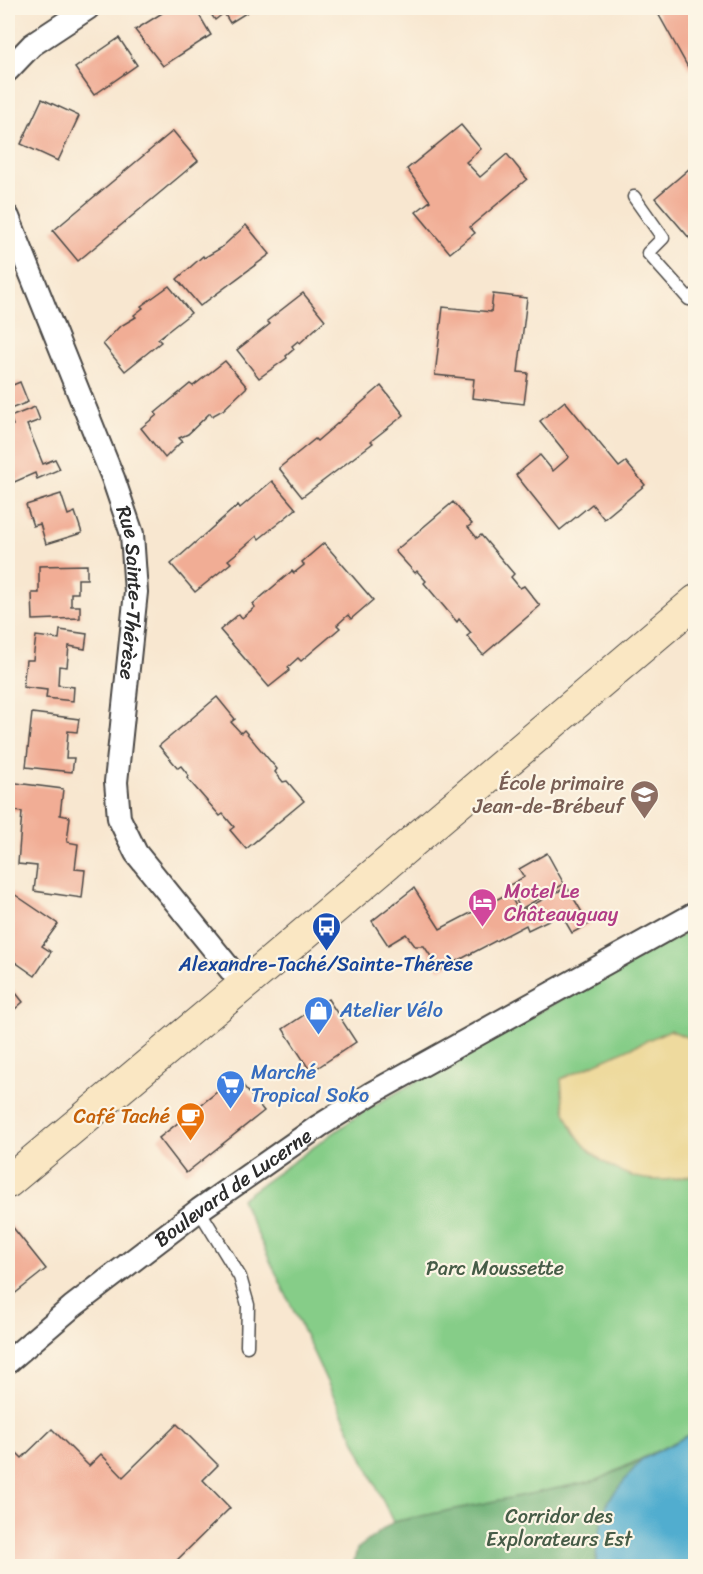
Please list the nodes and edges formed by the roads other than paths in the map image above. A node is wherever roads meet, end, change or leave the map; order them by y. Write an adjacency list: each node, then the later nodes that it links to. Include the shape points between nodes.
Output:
1 (88, 8): 2 (street, via 32,45)
2 (8, 69)
3 (634, 197): 5 (lane, via 663,238 648,253 689,299)
4 (8, 217): 8 (street, Rue Sainte-Thérèse, via 132,534 136,592 116,782 119,818 136,853)
5 (696, 294)
6 (696, 601): 8 (main road)
7 (696, 913): 10 (street, Boulevard de Lucerne, via 372,1093)
8 (243, 985): 9 (main road)
9 (8, 1182)
10 (199, 1210): 11 (lane, via 240,1277 248,1305); 12 (street, Boulevard de Lucerne, via 72,1307)
11 (247, 1346)
12 (8, 1362)

